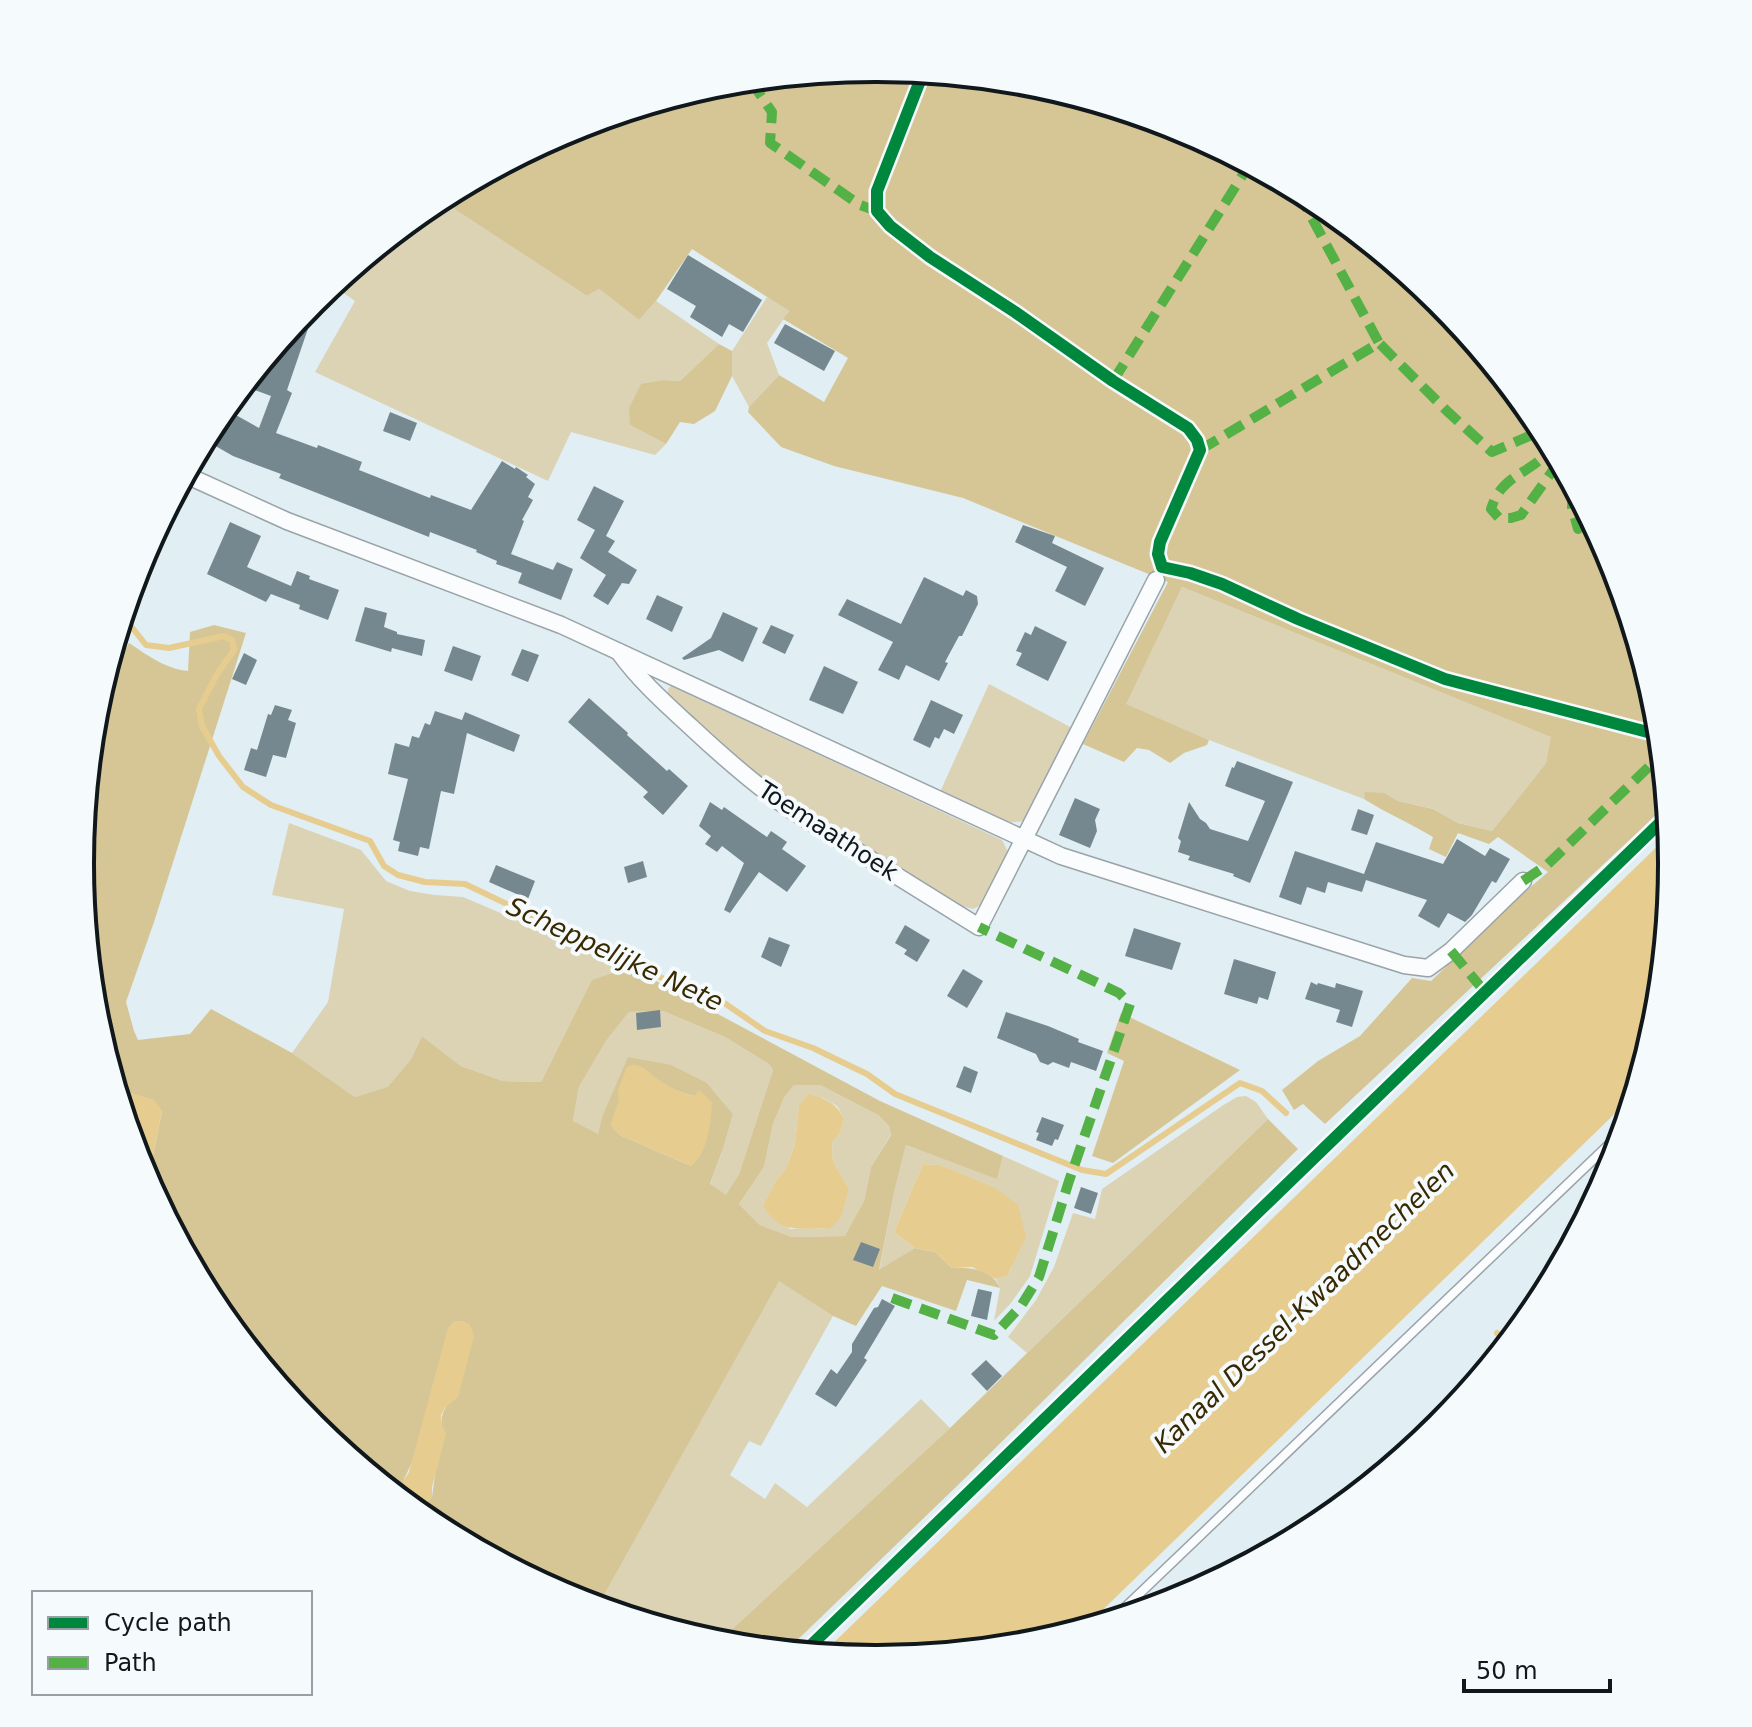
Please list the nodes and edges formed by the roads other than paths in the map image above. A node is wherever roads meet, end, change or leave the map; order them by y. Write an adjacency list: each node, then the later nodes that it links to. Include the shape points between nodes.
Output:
1 (196, 479): 3 (street, Toemaathoek, via 287,521)
2 (1156, 580): 5 (street, Toemaathoek)
3 (618, 651): 5 (street, Toemaathoek); 5 (street, Toemaathoek, via 654,693 761,789 979,927)
4 (1657, 826): 9 (lane)
5 (1025, 840): 6 (street, Toemaathoek, via 1151,886 1428,968)
6 (1523, 881)
7 (1603, 1150): 8 (lane)
8 (1130, 1603)
9 (814, 1642)

